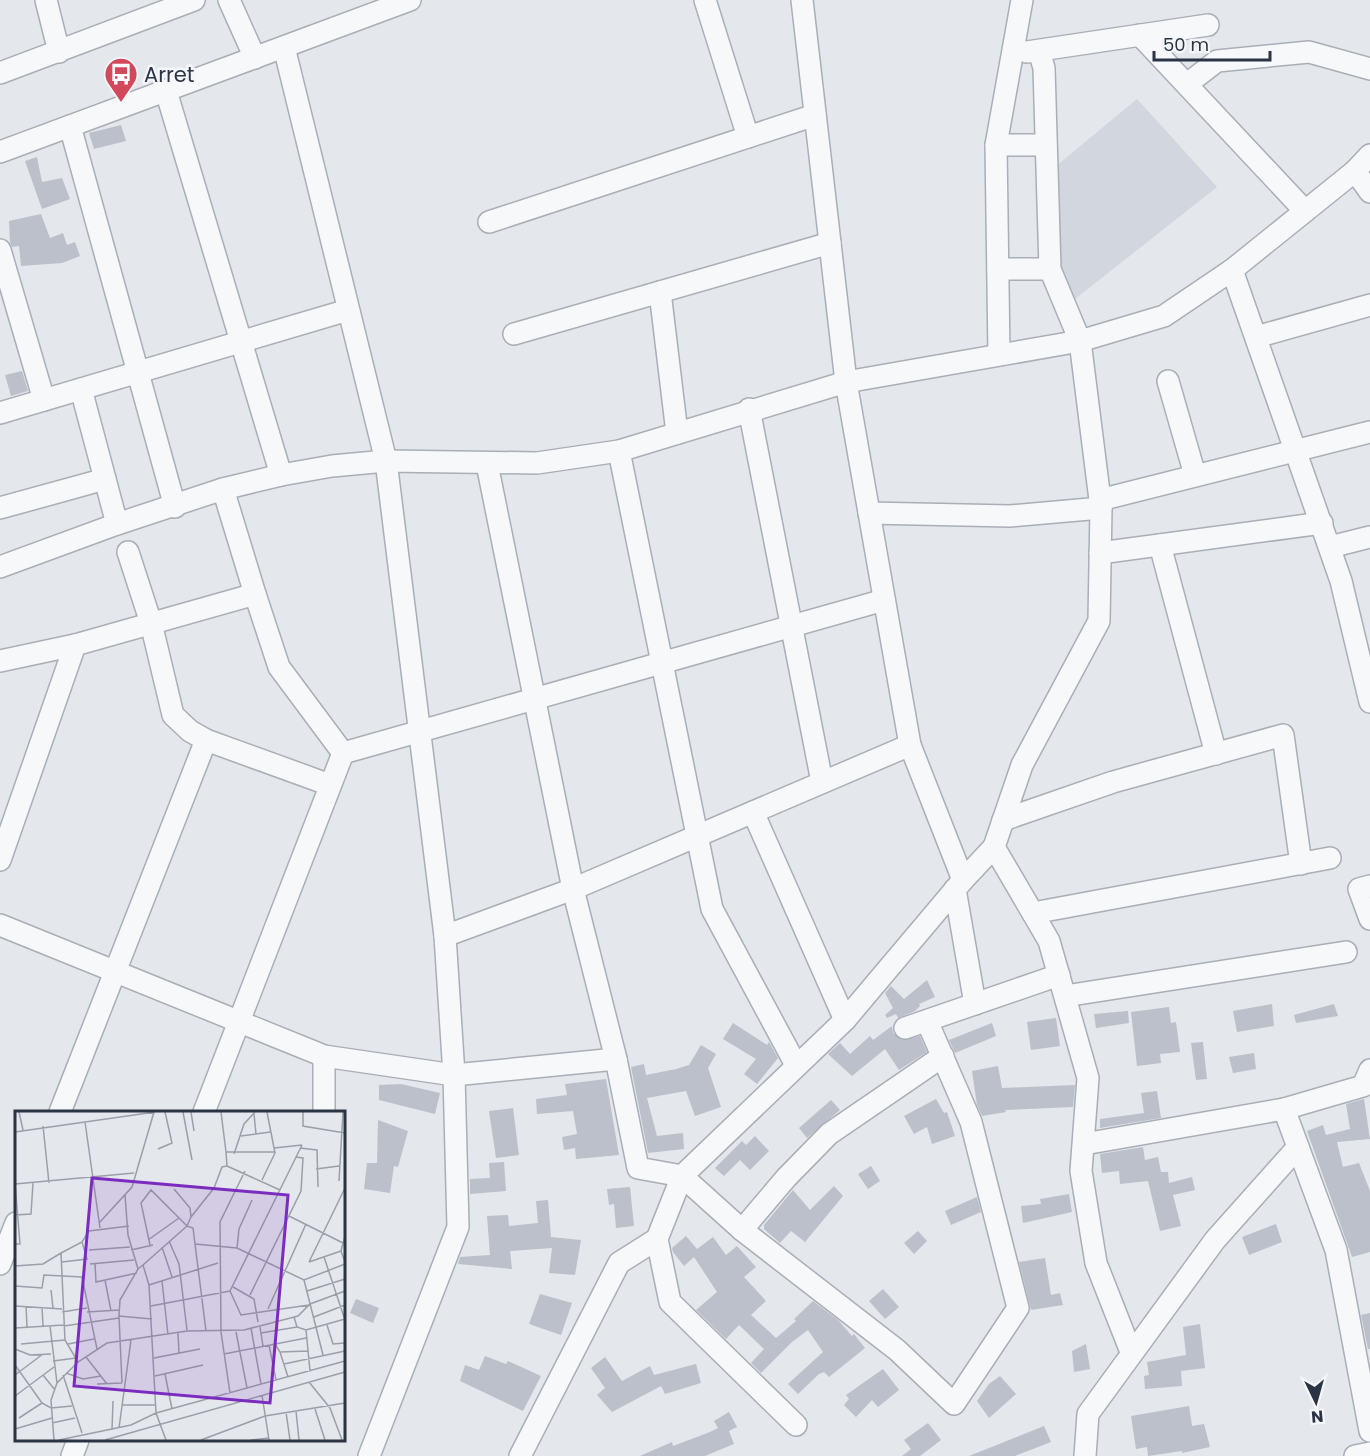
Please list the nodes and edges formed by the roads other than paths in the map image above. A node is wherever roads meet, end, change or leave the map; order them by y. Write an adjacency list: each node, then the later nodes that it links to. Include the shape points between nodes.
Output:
1 (46, 0): 12 (street)
2 (194, 0): 12 (street)
3 (229, 0): 14 (street)
4 (410, 0): 10 (street)
5 (705, 0): 21 (street)
6 (802, 0): 19 (street)
7 (1022, 0): 13 (street)
8 (1208, 25): 9 (street)
9 (1140, 35): 11 (street); 17 (street)
10 (284, 47): 14 (street); 37 (street)
11 (1039, 51): 13 (street); 23 (street, via 1044,68)
12 (58, 52): 16 (street)
13 (1012, 54): 22 (street)
14 (255, 58): 18 (street)
15 (1370, 69): 17 (street, via 1309,52 1217,61)
16 (0, 73)
17 (1186, 84): 28 (street)
18 (166, 91): 20 (street); 41 (street)
19 (815, 114): 21 (street); 30 (street)
20 (70, 126): 24 (street); 43 (street)
21 (748, 137): 29 (street)
22 (996, 145): 23 (street); 33 (street)
23 (1046, 145): 32 (street)
24 (0, 152)
25 (1370, 155): 26 (street)
26 (1354, 171): 27 (street); 28 (street)
27 (1370, 192)
28 (1305, 211): 34 (street)
29 (489, 222)
30 (830, 243): 35 (street); 45 (street)
31 (0, 250): 47 (street)
32 (1050, 268): 33 (street); 40 (street)
33 (998, 269): 42 (street)
34 (1232, 270): 39 (street); 40 (street, via 1164,316)
35 (660, 292): 38 (street); 51 (street)
36 (1370, 305): 39 (street)
37 (348, 310): 41 (street); 54 (street)
38 (514, 334)
39 (1256, 338): 52 (street)
40 (1080, 341): 42 (street); 60 (street)
41 (241, 342): 43 (street); 56 (street)
42 (999, 355): 45 (street)
43 (138, 372): 46 (street); 61 (street)
44 (1168, 381): 57 (street)
45 (846, 382): 48 (street); 63 (street)
46 (81, 389): 47 (street); 58 (street)
47 (44, 400): 49 (street)
48 (748, 410): 51 (street); 75 (street)
49 (0, 413)
50 (1370, 432): 52 (street)
51 (677, 433): 53 (street)
52 (1296, 449): 57 (street); 64 (street)
53 (619, 451): 55 (street, via 537,463); 78 (street)
54 (386, 461): 55 (street); 56 (street); 81 (street)
55 (487, 464): 79 (street)
56 (281, 475): 59 (street)
57 (1196, 475): 60 (street)
58 (105, 479): 62 (street); 65 (street)
59 (223, 489): 61 (street); 72 (street)
60 (1101, 504): 63 (street, via 1010,516); 70 (street)
61 (175, 507): 65 (street)
62 (0, 508)
63 (869, 513): 73 (street)
64 (1322, 523): 67 (street); 68 (street)
65 (117, 524): 71 (street)
66 (1370, 537): 68 (street)
67 (1161, 545): 70 (street); 85 (street)
68 (1330, 547): 80 (street)
69 (128, 552): 74 (street)
70 (1100, 553): 89 (street, via 1099,621 1022,765)
71 (0, 567)
72 (255, 594): 74 (street); 84 (street, via 279,667)
73 (884, 600): 75 (street); 83 (street)
74 (151, 623): 76 (street); 82 (street, via 173,715)
75 (792, 626): 78 (street); 86 (street)
76 (75, 645): 77 (street); 93 (street)
77 (0, 661)
78 (662, 662): 79 (street); 90 (street)
79 (534, 698): 81 (street); 97 (street)
80 (1370, 702)
81 (419, 731): 84 (street); 101 (street)
82 (206, 740): 87 (street); 103 (street)
83 (910, 745): 86 (street); 95 (street)
84 (343, 753): 87 (street)
85 (1216, 754): 89 (street, via 1113,782); 94 (street, via 1283,735)
86 (822, 782): 88 (street)
87 (330, 785): 108 (street)
88 (753, 812): 90 (street); 107 (street)
89 (1003, 820): 91 (street)
90 (697, 836): 97 (street); 114 (street, via 712,909)
91 (994, 847): 95 (street); 98 (street)
92 (1330, 858): 94 (street)
93 (0, 860)
94 (1301, 864): 98 (street)
95 (959, 884): 106 (street); 107 (street)
96 (1370, 886): 99 (street, via 1359,889)
97 (573, 889): 101 (street); 113 (street)
98 (1033, 913): 104 (street, via 1049,941)
99 (1370, 919)
100 (0, 925): 103 (street)
101 (445, 936): 116 (street)
102 (1346, 952): 105 (street)
103 (116, 971): 108 (street); 118 (street)
104 (1059, 975): 105 (street); 106 (street)
105 (1065, 996): 121 (street, via 1088,1078)
106 (975, 1004): 109 (street)
107 (845, 1020): 114 (street)
108 (239, 1021): 111 (street); 119 (street)
109 (927, 1021): 110 (street); 112 (street)
110 (905, 1028)
111 (324, 1056): 116 (street); 120 (street)
112 (943, 1056): 125 (street, via 830,1134); 125 (street, via 971,1122 1018,1308 954,1404 897,1350)
113 (616, 1059): 116 (street); 123 (street, via 638,1168)
114 (796, 1065): 123 (street)
115 (1370, 1070): 117 (street, via 1363,1086)
116 (454, 1075): 134 (street, via 458,1227)
117 (1284, 1109): 121 (street); 122 (street)
118 (61, 1111)
119 (205, 1111)
120 (324, 1111)
121 (1084, 1144): 128 (street, via 1082,1171 1096,1263)
122 (1298, 1147): 128 (street, via 1215,1239); 130 (street, via 1336,1250)
123 (682, 1176): 125 (street); 126 (street)
124 (15, 1226): 127 (street)
125 (742, 1230)
126 (657, 1239): 129 (street, via 669,1302); 135 (street, via 620,1263)
127 (0, 1264)
128 (1131, 1352): 136 (street, via 1088,1414)
129 (796, 1425)
130 (1370, 1431)
131 (78, 1441): 133 (street)
132 (1370, 1453): 137 (street)
133 (72, 1456)
134 (369, 1456)
135 (520, 1456)
136 (1085, 1456)
137 (1355, 1456)

